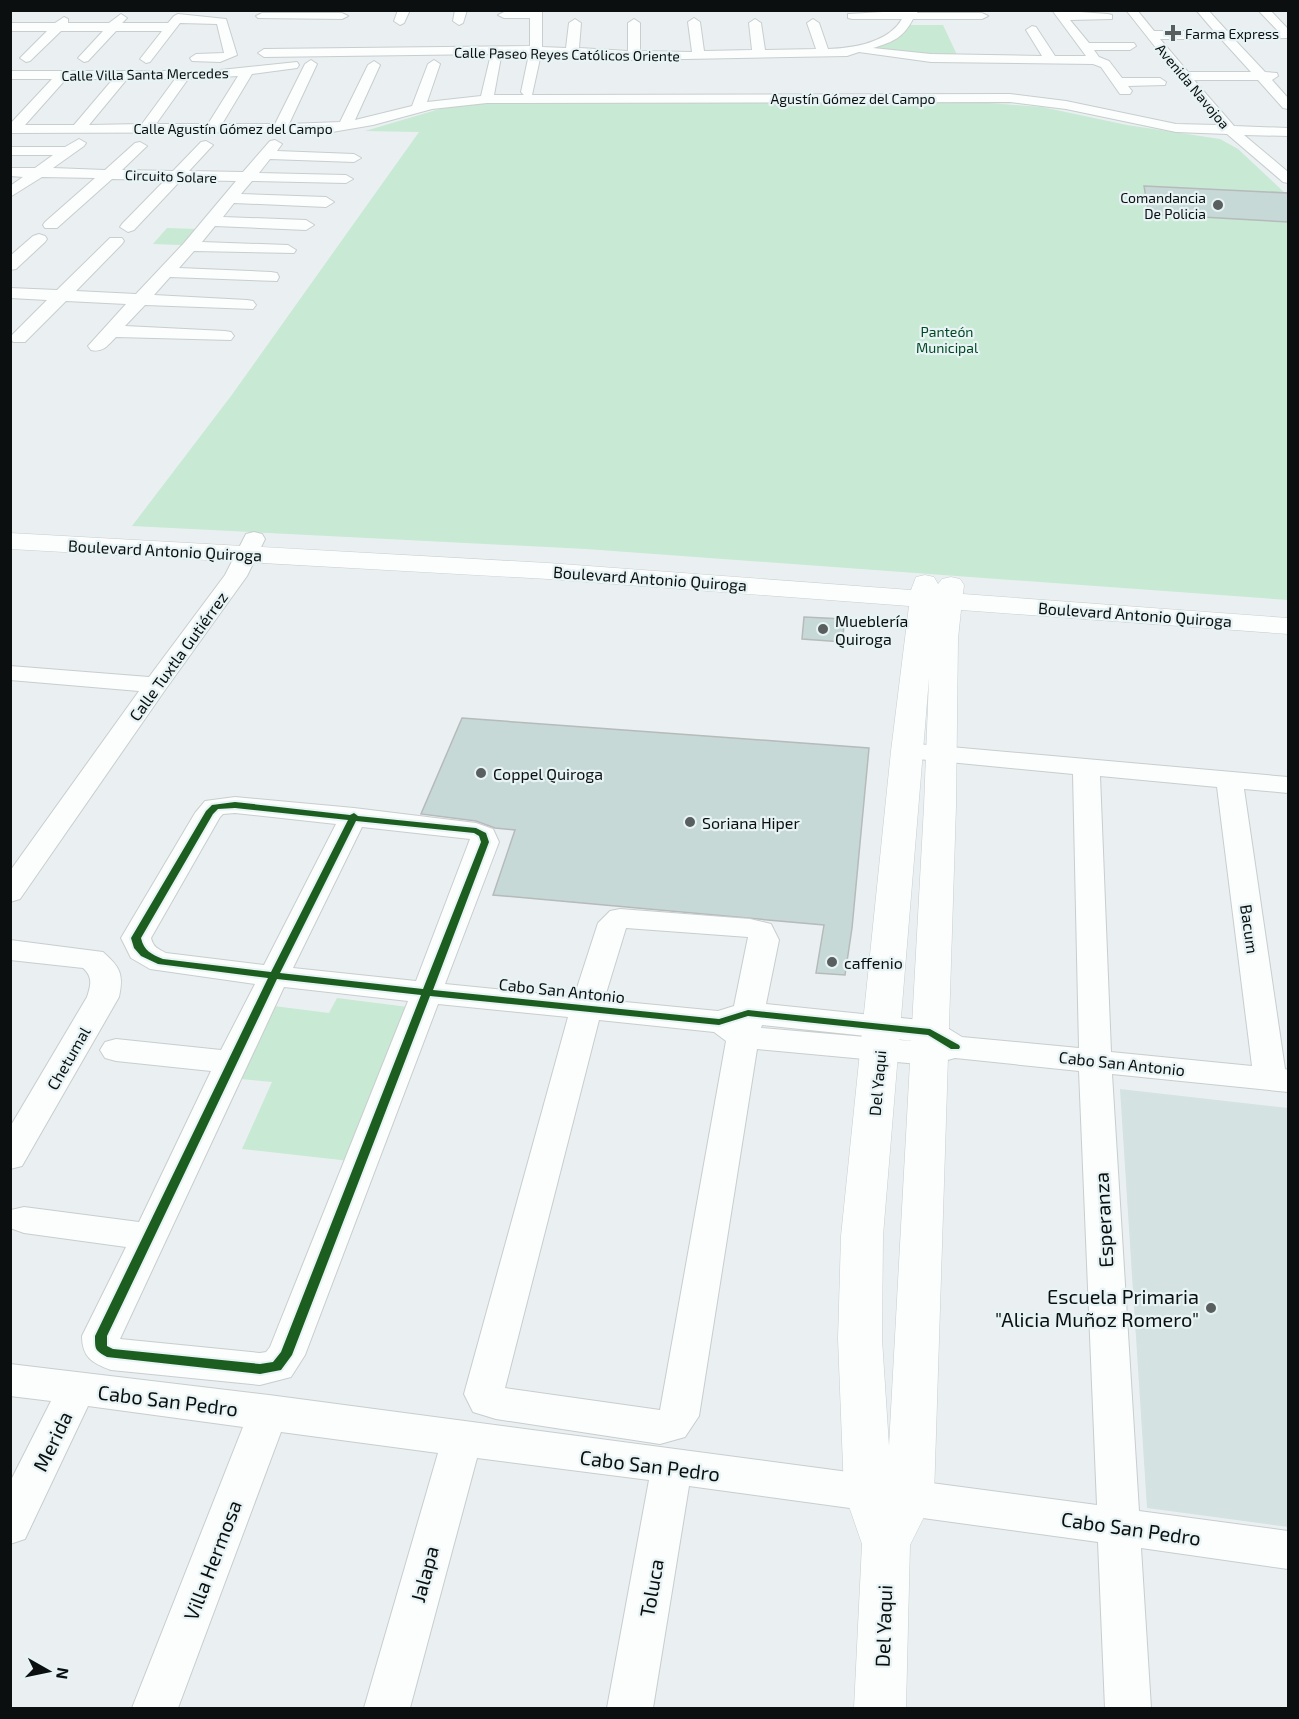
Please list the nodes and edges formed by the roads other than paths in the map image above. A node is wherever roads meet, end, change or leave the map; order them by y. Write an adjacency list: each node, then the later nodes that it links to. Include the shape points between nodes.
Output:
1 (74, 10): 24 (street)
2 (129, 10): 23 (street)
3 (1131, 10): 29 (street, Avenida Navojoa)
4 (1201, 10): 30 (street)
5 (1263, 10): 31 (street)
6 (536, 13): 9 (street); 39 (street)
7 (906, 13): 12 (street); 13 (street); 25 (street)
8 (1059, 13): 19 (street); 26 (street)
9 (504, 15)
10 (262, 16): 11 (street)
11 (342, 16)
12 (852, 16)
13 (982, 16)
14 (577, 17): 42 (street)
15 (634, 17): 50 (street)
16 (694, 17): 51 (street)
17 (753, 17): 49 (street)
18 (810, 17): 43 (street)
19 (1108, 17)
20 (176, 22): 23 (street); 58 (street, via 141,58); 59 (street, via 222,21 231,55)
21 (1029, 23): 62 (street)
22 (10, 28): 24 (street)
23 (111, 28): 24 (street); 57 (street, via 78,58)
24 (56, 29): 55 (street)
25 (895, 31): 28 (street); 43 (street, via 887,42)
26 (1073, 31): 27 (street); 38 (street)
27 (1090, 31)
28 (866, 32)
29 (1151, 35): 30 (street); 72 (street, Avenida Navojoa)
30 (1223, 35): 31 (street); 73 (street)
31 (1288, 35)
32 (288, 38): 44 (street)
33 (348, 38): 45 (street)
34 (409, 38): 40 (street)
35 (470, 38): 41 (street)
36 (984, 46): 60 (street)
37 (1130, 46): 38 (street)
38 (1085, 47): 61 (street)
39 (536, 50): 41 (street, Calle Paseo Reyes Católicos Oriente); 42 (street, Calle Paseo Reyes Católicos Oriente); 81 (street)
40 (404, 51): 41 (street, Calle Paseo Reyes Católicos Oriente); 45 (street, Calle Paseo Reyes Católicos Oriente)
41 (466, 51)
42 (572, 51): 47 (street, Calle Paseo Reyes Católicos Oriente)
43 (842, 51): 48 (street, Calle Paseo Reyes Católicos Oriente); 53 (street); 78 (street)
44 (282, 52): 45 (street, Calle Paseo Reyes Católicos Oriente); 46 (street, Calle Paseo Reyes Católicos Oriente)
45 (342, 52)
46 (264, 53)
47 (598, 54): 50 (street, Calle Paseo Reyes Católicos Oriente); 75 (street)
48 (785, 54): 49 (street, Calle Paseo Reyes Católicos Oriente); 77 (street)
49 (759, 55): 52 (street, Calle Paseo Reyes Católicos Oriente)
50 (634, 56): 51 (street, Calle Paseo Reyes Católicos Oriente, via 661,74)
51 (699, 56): 52 (street, Calle Paseo Reyes Católicos Oriente)
52 (721, 56): 76 (street)
53 (908, 56): 60 (street, via 984,75); 79 (street)
54 (10, 58): 55 (street)
55 (26, 58): 56 (street)
56 (49, 58)
57 (105, 58)
58 (166, 58)
59 (185, 58)
60 (991, 59): 62 (street)
61 (1100, 62): 62 (street); 65 (street); 80 (street, via 1121,87)
62 (1046, 63)
63 (311, 64): 66 (street, Calle Villa Santa Mercedes); 67 (street, Calle Villa Santa Mercedes); 92 (street)
64 (475, 64): 82 (street, via 494,61)
65 (1123, 64)
66 (374, 65): 84 (street, Calle Villa Santa Mercedes, via 440,64); 87 (street)
67 (246, 71): 71 (street, Calle Villa Santa Mercedes); 91 (street)
68 (10, 75): 69 (street, Calle Villa Santa Mercedes)
69 (62, 75): 70 (street, Calle Villa Santa Mercedes); 89 (street)
70 (123, 75): 71 (street, Calle Villa Santa Mercedes); 94 (street)
71 (184, 75): 90 (street)
72 (1185, 76): 73 (street); 86 (street, Avenida Navojoa)
73 (1262, 76): 74 (street); 83 (street)
74 (1288, 76)
75 (595, 80)
76 (724, 80)
77 (789, 80)
78 (854, 80)
79 (919, 80)
80 (1160, 82)
81 (528, 92)
82 (487, 99): 84 (street, Calle Agustín Gómez del Campo); 85 (street, Agustín Gómez del Campo, via 1010,98 1066,105)
83 (1288, 105)
84 (418, 109): 87 (street, Calle Agustín Gómez del Campo)
85 (1152, 124): 86 (street); 88 (street, Agustín Gómez del Campo)
86 (1222, 126): 88 (street, Agustín Gómez del Campo); 93 (street, Agustín Gómez del Campo); 95 (street, Avenida Navojoa)
87 (345, 127): 92 (street, Calle Agustín Gómez del Campo)
88 (1176, 128): 95 (street)
89 (12, 129): 94 (street, Calle Agustín Gómez del Campo)
90 (146, 129): 91 (street, Calle Agustín Gómez del Campo); 94 (street, Calle Agustín Gómez del Campo)
91 (212, 129): 92 (street, Calle Agustín Gómez del Campo)
92 (280, 129)
93 (1284, 131): 95 (street)
94 (75, 141): 98 (street); 101 (street)
95 (1242, 141): 105 (street, Avenida Navojoa)
96 (206, 145): 103 (street)
97 (140, 146): 102 (street)
98 (10, 151)
99 (354, 158): 104 (street, via 271,149)
100 (10, 172): 101 (street, Circuito Solare)
101 (38, 172): 102 (street, Circuito Solare); 107 (street)
102 (108, 174): 103 (street, Circuito Solare); 111 (street)
103 (178, 176): 104 (street, Circuito Solare); 113 (street)
104 (248, 178): 106 (street); 108 (street, Circuito Solare)
105 (1288, 179)
106 (345, 180)
107 (10, 193)
108 (231, 198): 109 (street); 110 (street, Circuito Solare)
109 (326, 202)
110 (212, 221): 112 (street); 116 (street, Circuito Solare)
111 (51, 225)
112 (306, 225)
113 (128, 227)
114 (39, 239): 118 (street)
115 (116, 241): 122 (street)
116 (190, 246): 117 (street); 119 (street, Circuito Solare)
117 (288, 250)
118 (10, 265)
119 (165, 272): 120 (street); 123 (street, Circuito Solare)
120 (271, 277)
121 (10, 293): 122 (street)
122 (60, 295): 123 (street); 127 (street)
123 (140, 299): 124 (street); 125 (street, Circuito Solare)
124 (248, 305)
125 (110, 332): 126 (street); 128 (street, Circuito Solare)
126 (225, 336)
127 (19, 338)
128 (97, 346)
129 (11, 538): 130 (main road, Boulevard Antonio Quiroga)
130 (251, 547): 131 (main road, Boulevard Antonio Quiroga); 132 (main road, Boulevard Antonio Quiroga, via 573,556); 138 (street, Calle Tuxtla Gutiérrez, via 236,576)
131 (848, 592): 132 (main road, Boulevard Antonio Quiroga); 136 (main road, via 877,600)
132 (937, 592): 133 (main road, Boulevard Antonio Quiroga); 134 (main road, Boulevard Antonio Quiroga); 136 (main road, Del Yaqui)
133 (1015, 605): 135 (main road, Boulevard Antonio Quiroga); 136 (main road)
134 (1288, 608)
135 (1288, 626)
136 (931, 635): 139 (main road, Del Yaqui)
137 (14, 678): 138 (street)
138 (156, 685): 144 (street, Calle Tuxtla Gutiérrez)
139 (924, 753): 140 (street); 150 (main road, Del Yaqui); 151 (main road, Del Yaqui)
140 (1086, 767): 141 (street); 153 (street, Esperanza)
141 (1229, 779): 142 (street); 155 (street, Bacum)
142 (1288, 785)
143 (354, 816): 146 (street); 146 (street, Cabo San Antonio, via 235,805 215,807 136,938 143,955 161,962); 147 (street, via 483,835 485,842)
144 (10, 893)
145 (10, 950): 156 (street, Chetumal, via 92,959 103,969 106,981 103,997)
146 (274, 977): 147 (street, Cabo San Antonio); 154 (street)
147 (426, 991): 148 (street, Cabo San Antonio); 158 (street, via 286,1355 277,1366 260,1369 111,1354 101,1348 101,1336)
148 (586, 1008): 149 (street, Cabo San Antonio); 149 (street, via 613,923 620,918 750,928 760,931 764,940); 149 (street, via 484,1394 496,1403 660,1427 671,1425 679,1416)
149 (737, 1024): 150 (street, Cabo San Antonio)
150 (881, 1039): 151 (street, Cabo San Antonio); 164 (main road, Del Yaqui, via 862,1236 860,1339)
151 (938, 1044): 153 (street, Cabo San Antonio); 164 (main road, Del Yaqui)
152 (116, 1050): 154 (street)
153 (1095, 1060): 155 (street, Cabo San Antonio); 166 (street, Esperanza)
154 (231, 1062): 158 (street)
155 (1279, 1080)
156 (10, 1157)
157 (24, 1220): 158 (street)
158 (151, 1237)
159 (10, 1380): 160 (street, Cabo San Pedro)
160 (77, 1389): 161 (street, Cabo San Pedro); 165 (street, Merida)
161 (268, 1413): 162 (street, Cabo San Pedro); 168 (street, Villa Hermosa)
162 (462, 1440): 163 (street, Cabo San Pedro); 169 (street, Jalapa)
163 (672, 1468): 164 (street, Cabo San Pedro); 170 (street, Toluca)
164 (889, 1495): 166 (street, Cabo San Pedro); 171 (main road, Del Yaqui)
165 (10, 1526)
166 (1119, 1526): 167 (street, Cabo San Pedro); 172 (street, Esperanza)
167 (1288, 1550)
168 (155, 1708)
169 (387, 1708)
170 (630, 1708)
171 (880, 1708)
172 (1128, 1708)

